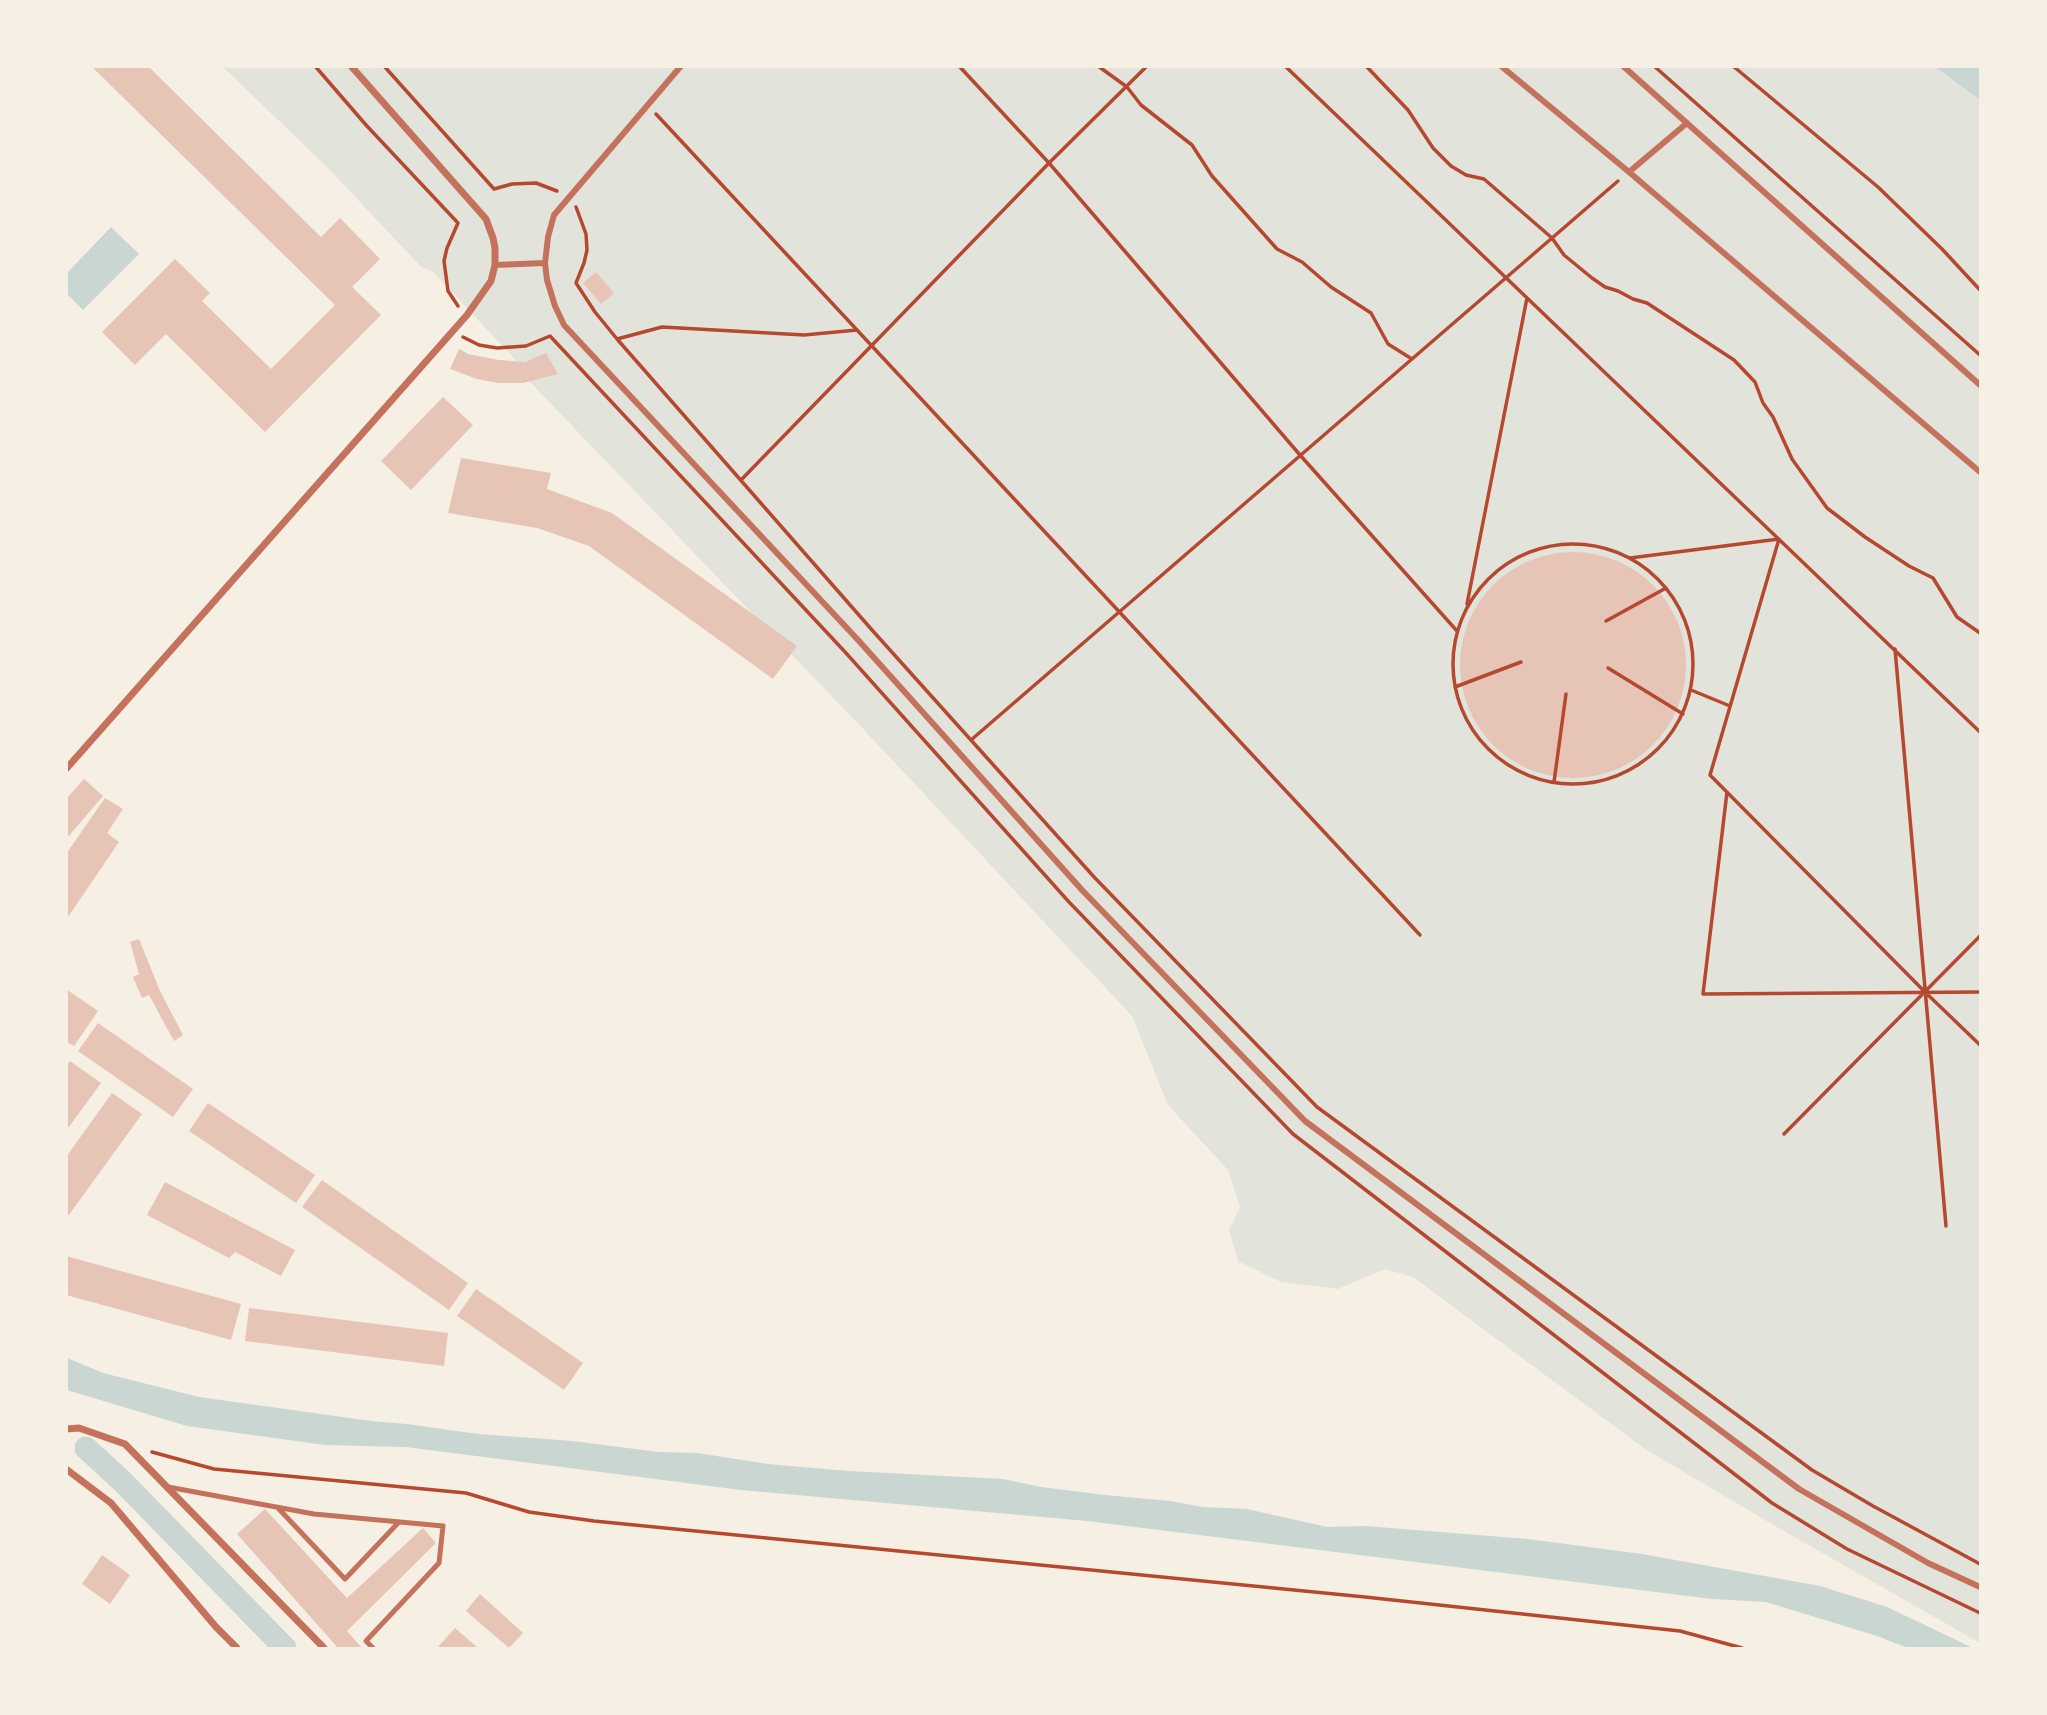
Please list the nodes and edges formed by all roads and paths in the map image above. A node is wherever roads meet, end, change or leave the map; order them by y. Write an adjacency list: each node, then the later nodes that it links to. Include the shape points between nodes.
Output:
1 (315, 66): 26 (path, via 458,223 447,248 445,279 455,303)
2 (351, 66): 22 (street, via 486,219)
3 (384, 66): 19 (path, via 494,189 536,183)
4 (681, 66): 15 (street)
5 (959, 66): 17 (path)
6 (1098, 66): 14 (path)
7 (1147, 66): 14 (path)
8 (1285, 66): 23 (path)
9 (1366, 66): 20 (path, via 1408,110 1451,166 1484,179)
10 (1501, 66): 18 (street)
11 (1623, 66): 16 (street)
12 (1654, 66): 30 (path)
13 (1733, 66): 24 (path, via 1878,187)
14 (1127, 87): 17 (path); 31 (path, via 1192,145 1212,176 1277,249 1371,313 1388,344)
15 (648, 105): 19 (street); 27 (path)
16 (1687, 123): 18 (street); 32 (street)
17 (1049, 163): 29 (path); 33 (path)
18 (1629, 172): 20 (path); 34 (street)
19 (567, 198): 21 (street, via 554,215); 28 (path, via 578,209 586,234 584,263 576,283)
20 (1552, 238): 23 (path); 43 (path, via 1564,256 1605,287 1647,303 1734,360 1755,382 1792,459 1827,508 1933,578 1957,617)
21 (545, 263): 22 (street); 71 (street, via 564,325 859,641 1082,890 1305,1121 1799,1489 1928,1563)
22 (495, 265): 26 (street, via 491,281)
23 (1506, 278): 25 (path); 31 (path)
24 (1980, 290)
25 (1527, 298): 36 (path); 39 (path)
26 (467, 314): 54 (street)
27 (858, 330): 28 (path, via 804,335 662,327); 29 (path)
28 (617, 339): 35 (path)
29 (872, 346): 35 (path); 40 (path)
30 (1980, 355)
31 (1412, 359): 33 (path)
32 (1980, 385)
33 (1300, 455): 40 (path); 42 (path)
34 (1980, 472)
35 (741, 480): 53 (path)
36 (1779, 538): 37 (path); 44 (path); 50 (path)
37 (1630, 558): 38 (path); 39 (path, via 1593,545 1545,547 1497,571)
38 (1666, 588): 41 (path); 48 (path, via 1687,624 1693,647)
39 (1466, 610): 42 (path)
40 (1119, 611): 53 (path); 57 (path)
41 (1606, 621)
42 (1457, 631): 47 (path)
43 (1980, 633)
44 (1895, 649): 52 (path); 59 (path)
45 (1521, 662): 47 (path)
46 (1608, 668): 51 (path)
47 (1455, 687): 55 (path, via 1469,725 1495,756 1525,774)
48 (1691, 690): 50 (path); 51 (path)
49 (1566, 694): 55 (path)
50 (1730, 706): 56 (path, via 1710,775)
51 (1682, 714): 55 (path, via 1663,744 1628,771 1584,784)
52 (1980, 732)
53 (971, 740): 70 (path, via 1095,878 1317,1107 1812,1470)
54 (66, 769)
55 (1554, 782)
56 (1727, 792): 59 (path); 59 (path, via 1703,994)
57 (1420, 935)
58 (1980, 936): 59 (path)
59 (1925, 992): 60 (path); 61 (path); 62 (path); 63 (path)
60 (1980, 992)
61 (1980, 1045)
62 (1784, 1133)
63 (1946, 1226)
64 (66, 1429): 67 (street, via 79,1428 125,1444)
65 (150, 1451): 75 (path, via 214,1469 466,1493 529,1512 594,1521 1680,1631)
66 (66, 1469): 72 (street, via 111,1503)
67 (165, 1487): 68 (lane); 73 (street)
68 (278, 1507): 69 (lane); 69 (lane, via 345,1579)
69 (399, 1522): 74 (lane, via 443,1526 439,1563 366,1641)
70 (1980, 1564)
71 (1980, 1587)
72 (237, 1648)
73 (324, 1648)
74 (373, 1648)
75 (1742, 1648)

